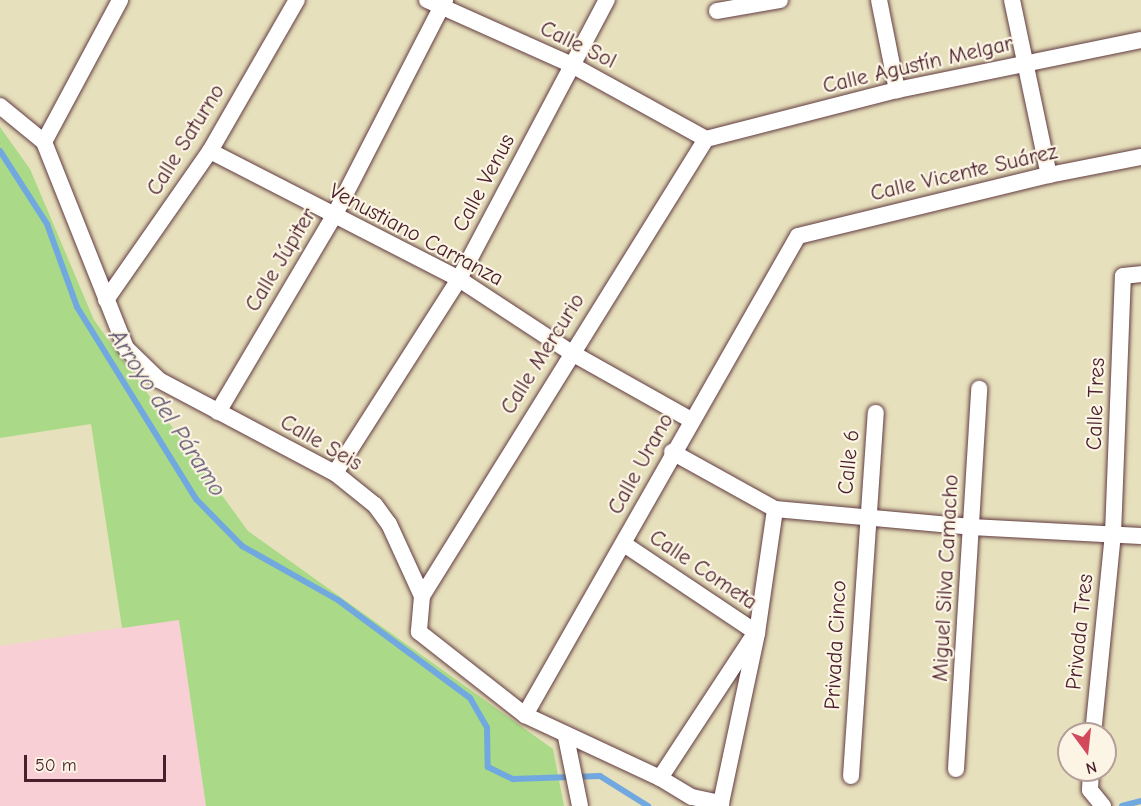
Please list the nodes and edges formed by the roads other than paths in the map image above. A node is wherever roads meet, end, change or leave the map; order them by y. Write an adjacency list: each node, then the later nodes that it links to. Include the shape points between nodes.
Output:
1 (120, 0): 15 (street)
2 (297, 0): 16 (street, Calle Saturno)
3 (607, 0): 11 (street, Calle Venus)
4 (780, 0): 8 (street)
5 (879, 0): 12 (street)
6 (1012, 0): 10 (street)
7 (438, 2): 11 (street, Calle Sol); 19 (street, Calle Júpiter)
8 (717, 11)
9 (1141, 40): 10 (street, Calle Agustín Melgar)
10 (1026, 64): 12 (street, Calle Agustín Melgar); 18 (street)
11 (572, 65): 14 (street, Calle Sol); 22 (street, Calle Venus)
12 (897, 90): 14 (street, Calle Agustín Melgar)
13 (0, 106): 15 (street, Calle Seis)
14 (706, 139): 24 (street, Calle Mercurio)
15 (44, 142): 23 (street, Calle Seis)
16 (210, 151): 19 (street, Venustiano Carranza); 23 (street, Calle Saturno)
17 (1141, 157): 18 (street, Calle Vicente Suárez)
18 (1049, 175): 20 (street, Calle Vicente Suárez)
19 (334, 216): 22 (street, Venustiano Carranza); 26 (street, Calle Júpiter)
20 (798, 236): 28 (street, Calle Urano)
21 (1141, 274): 34 (street, Calle Tres, via 1124,276)
22 (459, 279): 24 (street, Venustiano Carranza); 30 (street, Calle Venus)
23 (106, 300): 26 (street, Calle Seis, via 126,348 159,380)
24 (570, 352): 28 (street, Venustiano Carranza); 37 (street, Calle Mercurio)
25 (979, 389): 33 (street, Miguel Silva Camacho)
26 (218, 412): 30 (street, Calle Seis)
27 (876, 413): 32 (street, Calle 6)
28 (691, 420): 29 (street, Calle Urano)
29 (672, 452): 31 (street); 36 (street, Calle Urano)
30 (335, 473): 37 (street, Calle Seis, via 382,514)
31 (775, 509): 32 (street); 38 (street)
32 (866, 516): 33 (street); 43 (street, Privada Cinco)
33 (971, 527): 34 (street); 42 (street, Miguel Silva Camacho)
34 (1113, 534): 35 (street); 40 (street, Privada Tres)
35 (1141, 536)
36 (624, 544): 38 (street, Calle Cometa); 39 (street, Calle Urano)
37 (422, 596): 39 (street, via 418,632)
38 (757, 633): 44 (street); 44 (street, via 721,804 692,797)
39 (525, 715): 41 (street)
40 (1094, 722)
41 (567, 743): 44 (street); 46 (street)
42 (956, 770)
43 (851, 776)
44 (660, 778)
45 (1090, 782): 47 (street, via 1090,790)
46 (579, 802)
47 (1103, 806)

